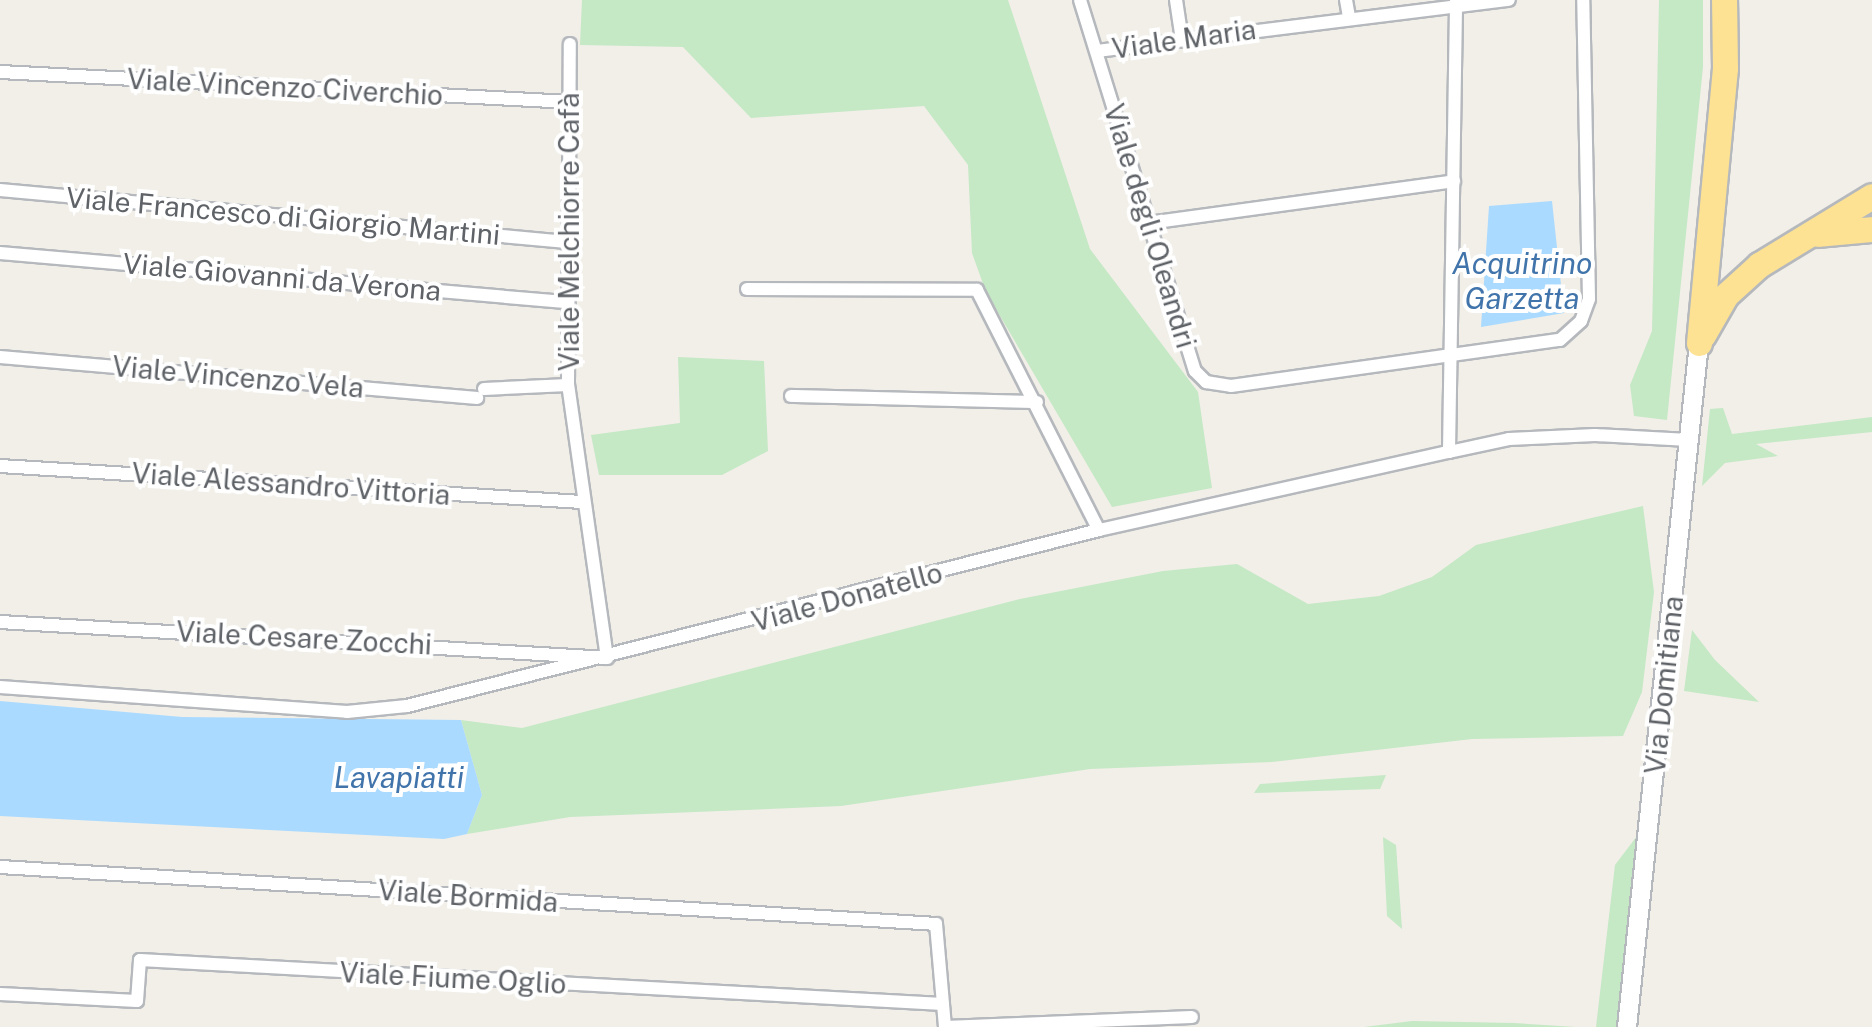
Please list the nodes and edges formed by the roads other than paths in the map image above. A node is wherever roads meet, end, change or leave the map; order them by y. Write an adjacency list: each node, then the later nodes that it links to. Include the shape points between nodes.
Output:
1 (1080, 0): 11 (street, Viale degli Oleandri)
2 (1176, 0): 9 (street)
3 (1346, 0): 8 (street)
4 (1509, 0): 7 (street, Viale Maria)
5 (1583, 0): 25 (street, Viale degli Oleandri, via 1588,298 1582,320 1560,340)
6 (1724, 0): 24 (highway, via 1725,68)
7 (1456, 5): 8 (street, Viale Maria); 14 (street)
8 (1349, 16): 9 (street, Viale Maria)
9 (1182, 40): 11 (street, Viale Maria)
10 (570, 44): 13 (street, Viale Melchiorre Cafà)
11 (1096, 51): 17 (street, Viale degli Oleandri)
12 (0, 72): 13 (street, Viale Vincenzo Civerchio)
13 (570, 102): 20 (street, Viale Melchiorre Cafà)
14 (1454, 182): 17 (street); 25 (street)
15 (0, 190): 20 (street, Viale Francesco di Giorgio Martini)
16 (1872, 196): 19 (highway)
17 (1149, 223): 25 (street, Viale degli Oleandri, via 1194,371 1206,382 1230,386)
18 (1872, 229): 19 (highway)
19 (1803, 236): 24 (highway, via 1726,295)
20 (567, 242): 23 (street, Viale Melchiorre Cafà)
21 (0, 253): 23 (street, Viale Giovanni da Verona)
22 (747, 289): 29 (street, via 977,290)
23 (565, 302): 27 (street, Viale Melchiorre Cafà)
24 (1698, 343): 30 (street, Via Domitiana)
25 (1451, 351): 31 (street)
26 (0, 357): 27 (street, Viale Vincenzo Vela, via 480,393)
27 (568, 385): 33 (street, Viale Melchiorre Cafà)
28 (792, 396): 29 (street)
29 (1037, 402): 34 (street)
30 (1689, 440): 31 (street, Viale Donatello, via 1509,439); 43 (street, Via Domitiana)
31 (1449, 452): 34 (street, Viale Donatello)
32 (0, 466): 33 (street, Viale Alessandro Vittoria)
33 (582, 502): 36 (street, Viale Melchiorre Cafà)
34 (1098, 530): 36 (street, Viale Donatello)
35 (0, 622): 36 (street, Viale Cesare Zocchi)
36 (607, 658): 37 (street, Viale Donatello, via 407,706 347,712)
37 (0, 687)
38 (0, 867): 40 (street, Viale Bormida, via 936,924)
39 (0, 994): 40 (street, Viale Fiume Oglio, via 137,1001 140,960)
40 (943, 1004): 42 (street)
41 (1192, 1016): 42 (street)
42 (945, 1027)
43 (1627, 1027)

